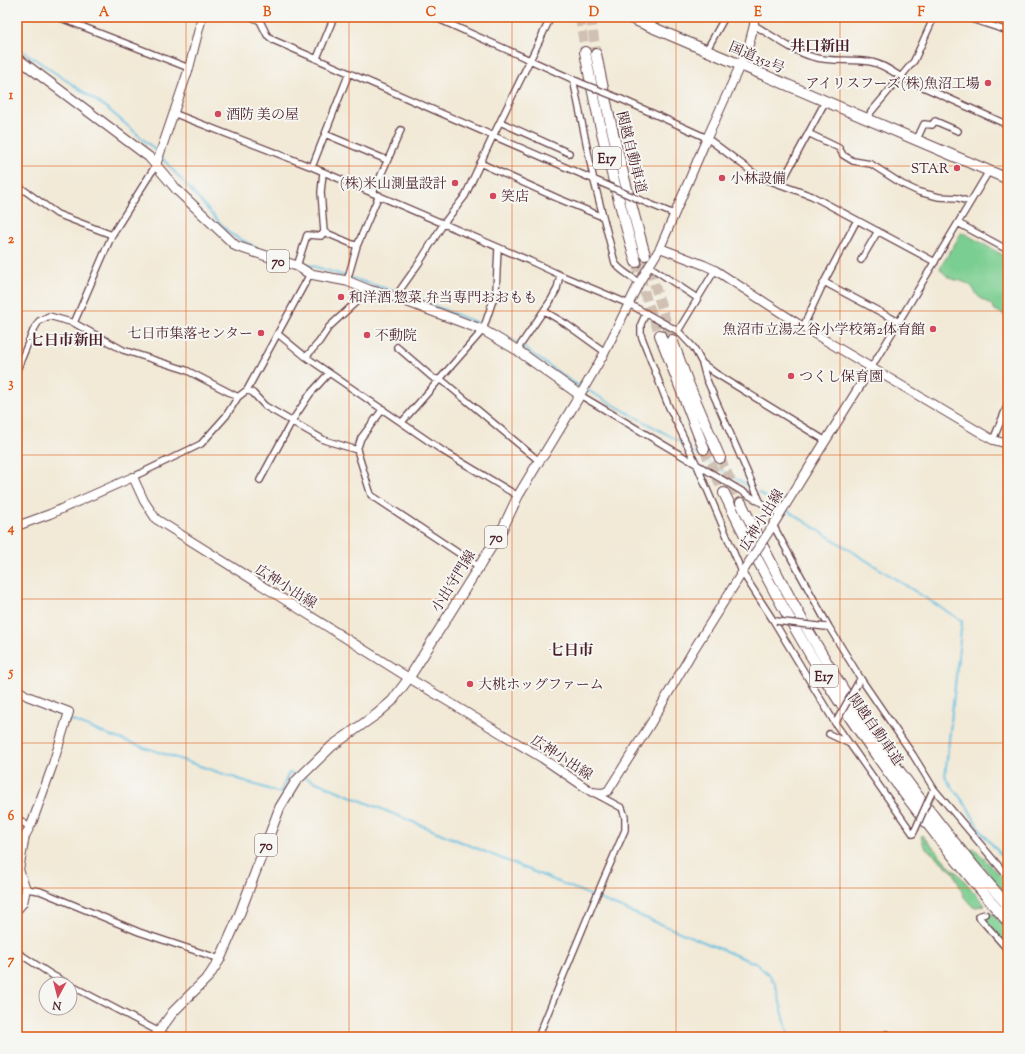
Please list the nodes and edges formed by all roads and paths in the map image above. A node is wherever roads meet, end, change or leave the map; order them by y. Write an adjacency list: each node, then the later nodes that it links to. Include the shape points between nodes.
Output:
1 (58, 17): 20 (street)
2 (202, 17): 20 (main road)
3 (252, 17): 17 (street, via 260,21 273,40)
4 (334, 17): 17 (street)
5 (434, 17): 18 (street)
6 (551, 17): 18 (street)
7 (628, 17): 13 (highway, 国道352号)
8 (725, 17): 13 (street)
9 (934, 17): 22 (street, via 914,61)
10 (964, 17): 12 (street)
11 (754, 21): 19 (main road, via 748,48); 22 (street, via 803,54 826,60 871,62)
12 (1008, 31)
13 (706, 51): 19 (highway, 国道352号)
14 (585, 52): 64 (highway, 関越自動車道 / E17, via 611,174)
15 (596, 54): 62 (highway, 関越自動車道 / E17, via 620,165)
16 (17, 58): 39 (main road, 70, via 149,157)
17 (317, 58): 21 (street)
18 (531, 59): 23 (street); 27 (street)
19 (740, 65): 24 (highway, 国道352号); 35 (main road)
20 (189, 68): 25 (main road)
21 (349, 73): 32 (street); 33 (street)
22 (901, 77): 26 (street, via 871,112); 28 (street)
23 (572, 79): 35 (street, bridge); 44 (street)
24 (825, 102): 26 (highway, 国道352号); 31 (street)
25 (173, 113): 39 (main road); 40 (street)
26 (868, 120): 41 (highway, 国道352号)
27 (500, 122): 33 (street); 36 (street)
28 (1008, 125)
29 (400, 130): 37 (street)
30 (958, 131): 34 (street, via 934,121 932,125 924,124)
31 (808, 133): 45 (street); 49 (street, via 840,148 843,155 853,161 871,164 919,192)
32 (325, 134): 37 (street); 40 (street)
33 (493, 136): 38 (street); 44 (street)
34 (918, 137)
35 (707, 138): 45 (street, via 759,177); 50 (main road)
36 (569, 153)
37 (387, 160): 47 (street)
38 (480, 163): 51 (street); 53 (street, via 465,196)
39 (156, 165): 57 (street); 66 (main road, 70, via 177,190 236,246)
40 (312, 167): 42 (street)
41 (988, 171): 43 (highway, 国道352号); 49 (street)
42 (324, 173): 47 (street); 56 (street, via 321,192)
43 (1008, 179)
44 (594, 181): 50 (street, bridge); 51 (street)
45 (781, 184): 52 (street, via 812,196)
46 (17, 185): 57 (street, via 57,214)
47 (373, 193): 48 (street)
48 (379, 196): 53 (street); 58 (street)
49 (970, 202): 54 (street)
50 (674, 214): 60 (main road)
51 (603, 217): 73 (street, via 615,264)
52 (857, 220): 55 (street); 72 (street)
53 (444, 223): 59 (street); 75 (street)
54 (958, 223): 61 (street); 65 (street)
55 (878, 231): 63 (street); 65 (street)
56 (324, 232): 58 (street); 66 (street, via 321,236 307,235)
57 (112, 235): 81 (street)
58 (357, 246): 71 (street)
59 (498, 248): 70 (street); 83 (street, via 496,291)
60 (660, 248): 67 (main road); 68 (main road)
61 (1008, 250)
62 (645, 255)
63 (862, 260)
64 (636, 262)
65 (935, 262): 80 (street)
66 (297, 266): 69 (main road, 70)
67 (649, 266): 73 (main road); 76 (street)
68 (715, 270): 76 (street); 82 (main road)
69 (310, 274): 71 (main road, 70); 85 (street)
70 (560, 275): 77 (street); 78 (street, via 557,289)
71 (347, 281): 74 (main road, 70)
72 (824, 282): 80 (street); 82 (street)
73 (640, 283): 77 (main road)
74 (369, 290): 75 (main road, 70); 91 (street, via 329,327)
75 (395, 297): 83 (main road, 70)
76 (697, 298): 84 (street)
77 (629, 304): 79 (street); 90 (main road)
78 (544, 311): 89 (street); 90 (street)
79 (646, 312): 84 (street); 111 (street, via 641,324 641,335 668,405)
80 (899, 322): 93 (street)
81 (74, 323): 94 (street, via 49,316 39,321); 99 (street, via 123,350 186,370)
82 (803, 327): 93 (main road)
83 (483, 330): 89 (main road, 70); 96 (street)
84 (678, 331): 92 (street, via 694,348)
85 (278, 334): 91 (street); 97 (street)
86 (660, 335): 107 (highway)
87 (672, 340): 109 (highway)
88 (397, 347): 96 (street, via 432,378)
89 (517, 350): 98 (main road, 70)
90 (605, 352): 98 (main road)
91 (306, 357): 95 (street)
92 (702, 363): 104 (street); 116 (street, via 706,378)
93 (872, 368): 104 (main road, 広神小出線); 105 (main road)
94 (17, 370)
95 (329, 373): 101 (street); 102 (street, via 310,394)
96 (438, 380): 103 (street); 110 (street, via 443,381)
97 (247, 390): 99 (street); 102 (street, via 265,406)
98 (580, 395): 110 (main road, 小出守門線 / 70); 111 (street)
99 (238, 397): 112 (street, via 226,416 201,444)
100 (1008, 404): 105 (street)
101 (383, 409): 103 (street); 108 (street, via 361,438)
102 (292, 421): 108 (street, via 324,440); 113 (street)
103 (402, 422): 115 (street, via 443,451)
104 (826, 440): 118 (main road, 広神小出線)
105 (992, 440): 106 (main road)
106 (1008, 444)
107 (704, 449)
108 (357, 450): 121 (street, via 371,495)
109 (720, 458)
110 (539, 461): 115 (main road, 小出守門線 / 70)
111 (696, 463): 116 (street); 122 (street)
112 (133, 477): 119 (main road); 125 (main road, 広神小出線, via 156,519)
113 (260, 480)
114 (724, 493): 140 (highway, 関越自動車道 / E17, via 800,637 855,724 935,835)
115 (518, 496): 121 (main road, 小出守門線 / 70, via 502,530)
116 (760, 501): 118 (street)
117 (740, 503): 137 (highway, 関越自動車道 / E17, via 789,597 861,717 921,800)
118 (780, 514): 120 (main road, 広神小出線)
119 (17, 526)
120 (772, 528): 122 (main road, 広神小出線, bridge); 124 (street)
121 (478, 566): 125 (main road, 小出守門線 / 70)
122 (743, 570): 123 (street); 132 (main road, 広神小出線, via 652,723 608,790 602,793)
123 (774, 620): 124 (street, bridge); 128 (street)
124 (827, 627): 126 (street)
125 (409, 678): 132 (main road, 広神小出線, via 542,758); 143 (main road, 70, via 392,701 332,746 296,781 280,807)
126 (860, 680): 128 (street, bridge); 131 (street, via 913,755)
127 (17, 689): 134 (main road, via 27,696 69,712)
128 (836, 722): 130 (street)
129 (829, 734): 130 (street)
130 (851, 745): 131 (street, bridge, via 913,834)
131 (933, 790): 135 (street)
132 (592, 792): 148 (street, via 622,808 625,830)
133 (17, 818): 134 (street)
134 (29, 828): 136 (main road, via 25,836 19,870)
135 (1008, 877)
136 (26, 889): 138 (main road, via 23,903); 143 (street, via 40,891 139,932)
137 (1008, 906)
138 (17, 910)
139 (985, 914): 141 (street, via 978,916)
140 (1008, 922)
141 (1008, 950)
142 (17, 952): 144 (street)
143 (220, 959): 146 (main road, 70, via 209,976 173,1012)
144 (54, 976)
145 (78, 989): 146 (street)
146 (156, 1034): 147 (street)
147 (169, 1037)
148 (538, 1037)

